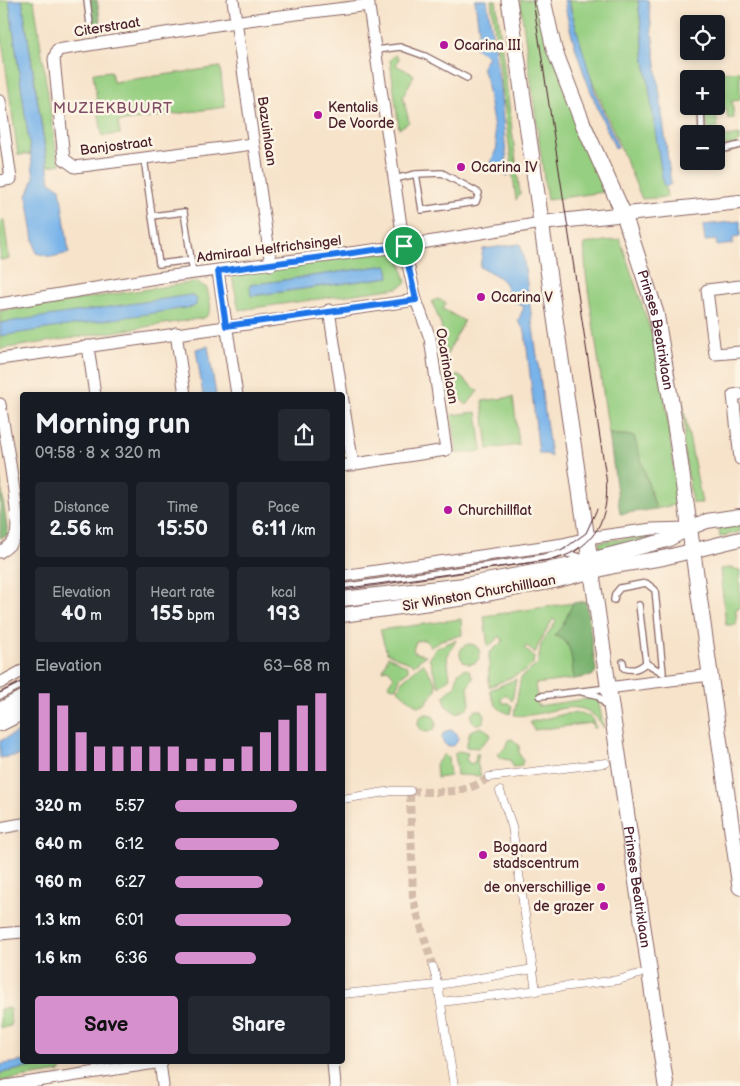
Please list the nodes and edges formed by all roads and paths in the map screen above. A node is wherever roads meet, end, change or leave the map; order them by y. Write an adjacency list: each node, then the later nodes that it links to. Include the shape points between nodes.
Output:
1 (87, 0): 7 (lane)
2 (234, 0): 6 (street, Bazuinlaan)
3 (509, 0): 22 (main road, Prinses Beatrixlaan)
4 (543, 0): 20 (main road, Prinses Beatrixlaan, via 554,49 583,124)
5 (368, 2): 6 (street, Citerstraat); 9 (street, Ocarinalaan)
6 (237, 22): 8 (street, Citerstraat); 12 (street, Bazuinlaan)
7 (90, 25)
8 (57, 50): 15 (street, Banjostraat, via 54,59 64,159 75,167)
9 (376, 50): 10 (lane, via 400,47); 17 (street, Ocarinalaan)
10 (467, 78)
11 (0, 101): 18 (street)
12 (253, 144): 15 (street, Banjostraat); 25 (street, Bazuinlaan)
13 (740, 145): 14 (lane)
14 (725, 149)
15 (144, 158): 21 (lane)
16 (416, 174): 16 (lane, via 422,210 476,202 479,193 442,173); 17 (lane)
17 (394, 179): 23 (street, Ocarinalaan)
18 (5, 180)
19 (740, 202): 20 (street)
20 (624, 214): 22 (street); 48 (main road, Prinses Beatrixlaan, via 656,313)
21 (152, 216): 24 (lane, via 159,264); 24 (lane, via 184,212)
22 (541, 223): 23 (street, Admiraal Helfrichsingel); 49 (main road, Prinses Beatrixlaan)
23 (404, 246): 25 (street, Admiraal Helfrichsingel); 29 (street, Ocarinalaan)
24 (191, 260): 27 (lane)
25 (271, 265): 26 (street, Admiraal Helfrichsingel)
26 (218, 271): 27 (street, Admiraal Helfrichsingel); 32 (street)
27 (193, 274): 30 (street, Admiraal Helfrichsingel)
28 (740, 286): 35 (street, via 707,290 715,354)
29 (416, 300): 31 (street); 45 (street, Ocarinalaan, via 430,338 446,450)
30 (0, 304)
31 (330, 310): 32 (street); 40 (street)
32 (226, 326): 33 (street); 39 (street)
33 (176, 334): 34 (street); 38 (street)
34 (88, 346): 36 (street); 37 (street)
35 (740, 352)
36 (0, 359)
37 (95, 392)
38 (185, 392)
39 (237, 392)
40 (342, 392)
41 (740, 394): 44 (street, via 733,395)
42 (0, 404): 46 (street)
43 (345, 430): 45 (street)
44 (740, 458)
45 (348, 465)
46 (19, 513): 52 (street, via 16,535 8,548)
47 (740, 516): 48 (street, Sir Winston Churchilllaan, via 712,520)
48 (689, 528): 49 (street, Sir Winston Churchilllaan, via 652,529); 51 (main road, Prinses Beatrixlaan); 54 (street, Sir Winston Churchilllaan, via 668,540)
49 (586, 538): 53 (lane, Sir Winston Churchilllaan); 54 (main road, Prinses Beatrixlaan); 55 (street, Sir Winston Churchilllaan)
50 (740, 539): 51 (street, Sir Winston Churchilllaan)
51 (692, 551): 54 (street, Sir Winston Churchilllaan, via 614,566); 65 (main road, Prinses Beatrixlaan)
52 (0, 552)
53 (564, 553): 54 (lane, Sir Winston Churchilllaan); 56 (lane, Sir Winston Churchilllaan)
54 (589, 565): 57 (street, Sir Winston Churchilllaan, via 566,566 464,585); 60 (street, Sir Winston Churchilllaan, via 554,581 466,598); 69 (main road, Prinses Beatrixlaan)
55 (345, 576)
56 (345, 587)
57 (345, 599)
58 (614, 600): 66 (lane, via 620,588 646,583 655,590)
59 (638, 604): 62 (lane)
60 (345, 615)
61 (623, 662): 62 (lane, via 624,668 635,670)
62 (646, 663): 66 (lane)
63 (668, 665): 66 (lane)
64 (20, 672): 67 (street)
65 (710, 675): 66 (street); 85 (main road, Prinses Beatrixlaan)
66 (664, 676): 69 (street)
67 (0, 683)
68 (20, 686): 71 (lane)
69 (608, 688): 70 (lane); 75 (main road, Prinses Beatrixlaan)
70 (580, 691): 72 (lane); 75 (lane, via 597,695)
71 (0, 696)
72 (540, 696)
73 (20, 699): 74 (street)
74 (0, 710)
75 (612, 712): 104 (main road, Prinses Beatrixlaan)
76 (20, 714): 77 (street)
77 (0, 724)
78 (606, 763): 79 (street)
79 (490, 776)
80 (410, 791): 82 (street)
81 (500, 791): 89 (street, via 512,826)
82 (345, 799)
83 (20, 824): 84 (street)
84 (0, 828)
85 (740, 887)
86 (20, 932): 87 (street)
87 (0, 934)
88 (433, 967): 91 (street)
89 (533, 969): 91 (street); 92 (street)
90 (639, 974): 92 (street, via 618,980)
91 (438, 985): 93 (street); 94 (street)
92 (536, 991): 94 (street)
93 (345, 994)
94 (440, 1002): 103 (street)
95 (75, 1064): 99 (street)
96 (154, 1064): 99 (street)
97 (161, 1064): 101 (street)
98 (333, 1064): 102 (street)
99 (78, 1075): 100 (street)
100 (4, 1086)
101 (163, 1086)
102 (336, 1086)
103 (454, 1086)
104 (666, 1086)

